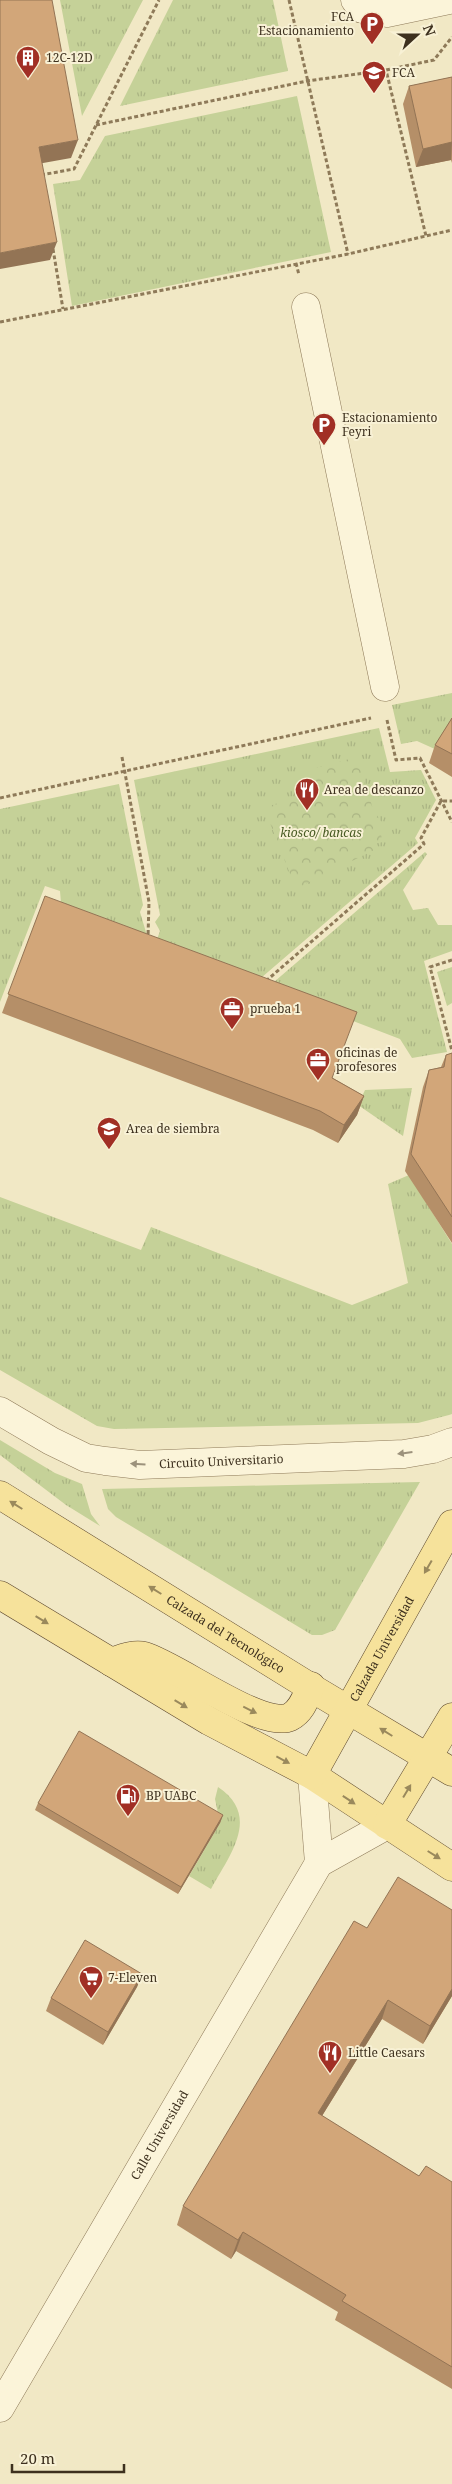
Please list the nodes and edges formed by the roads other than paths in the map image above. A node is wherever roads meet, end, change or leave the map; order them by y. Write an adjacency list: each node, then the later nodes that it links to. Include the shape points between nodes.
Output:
1 (354, 0): 2 (street, via 362,9 387,13)
2 (449, 0)
3 (306, 306): 4 (street)
4 (385, 687)
5 (0, 1411): 6 (street, Circuito Universitario, one-way to 5, via 404,1454 140,1465 86,1458)
6 (452, 1442)
7 (0, 1495): 11 (main road, Calzada del Tecnológico, one-way to 7)
8 (452, 1524): 12 (main road, Calzada Universidad, one-way to 12)
9 (0, 1595): 10 (main road, one-way to 10)
10 (110, 1662): 11 (main road, one-way to 11, via 143,1655 257,1713 280,1720 299,1710); 16 (main road, one-way to 16, via 209,1722)
11 (311, 1686): 12 (main road, Calzada del Tecnológico)
12 (348, 1709): 14 (main road, Calzada del Tecnológico, one-way to 12); 16 (main road, Calzada Universidad)
13 (452, 1717): 14 (main road)
14 (428, 1758): 15 (main road, Calzada del Tecnológico); 17 (main road, one-way to 14)
15 (452, 1772)
16 (312, 1775): 17 (main road, one-way to 17); 18 (street)
17 (386, 1825): 18 (street); 19 (main road, one-way to 19)
18 (319, 1863): 20 (street, Calle Universidad)
19 (452, 1866)
20 (0, 2408)

